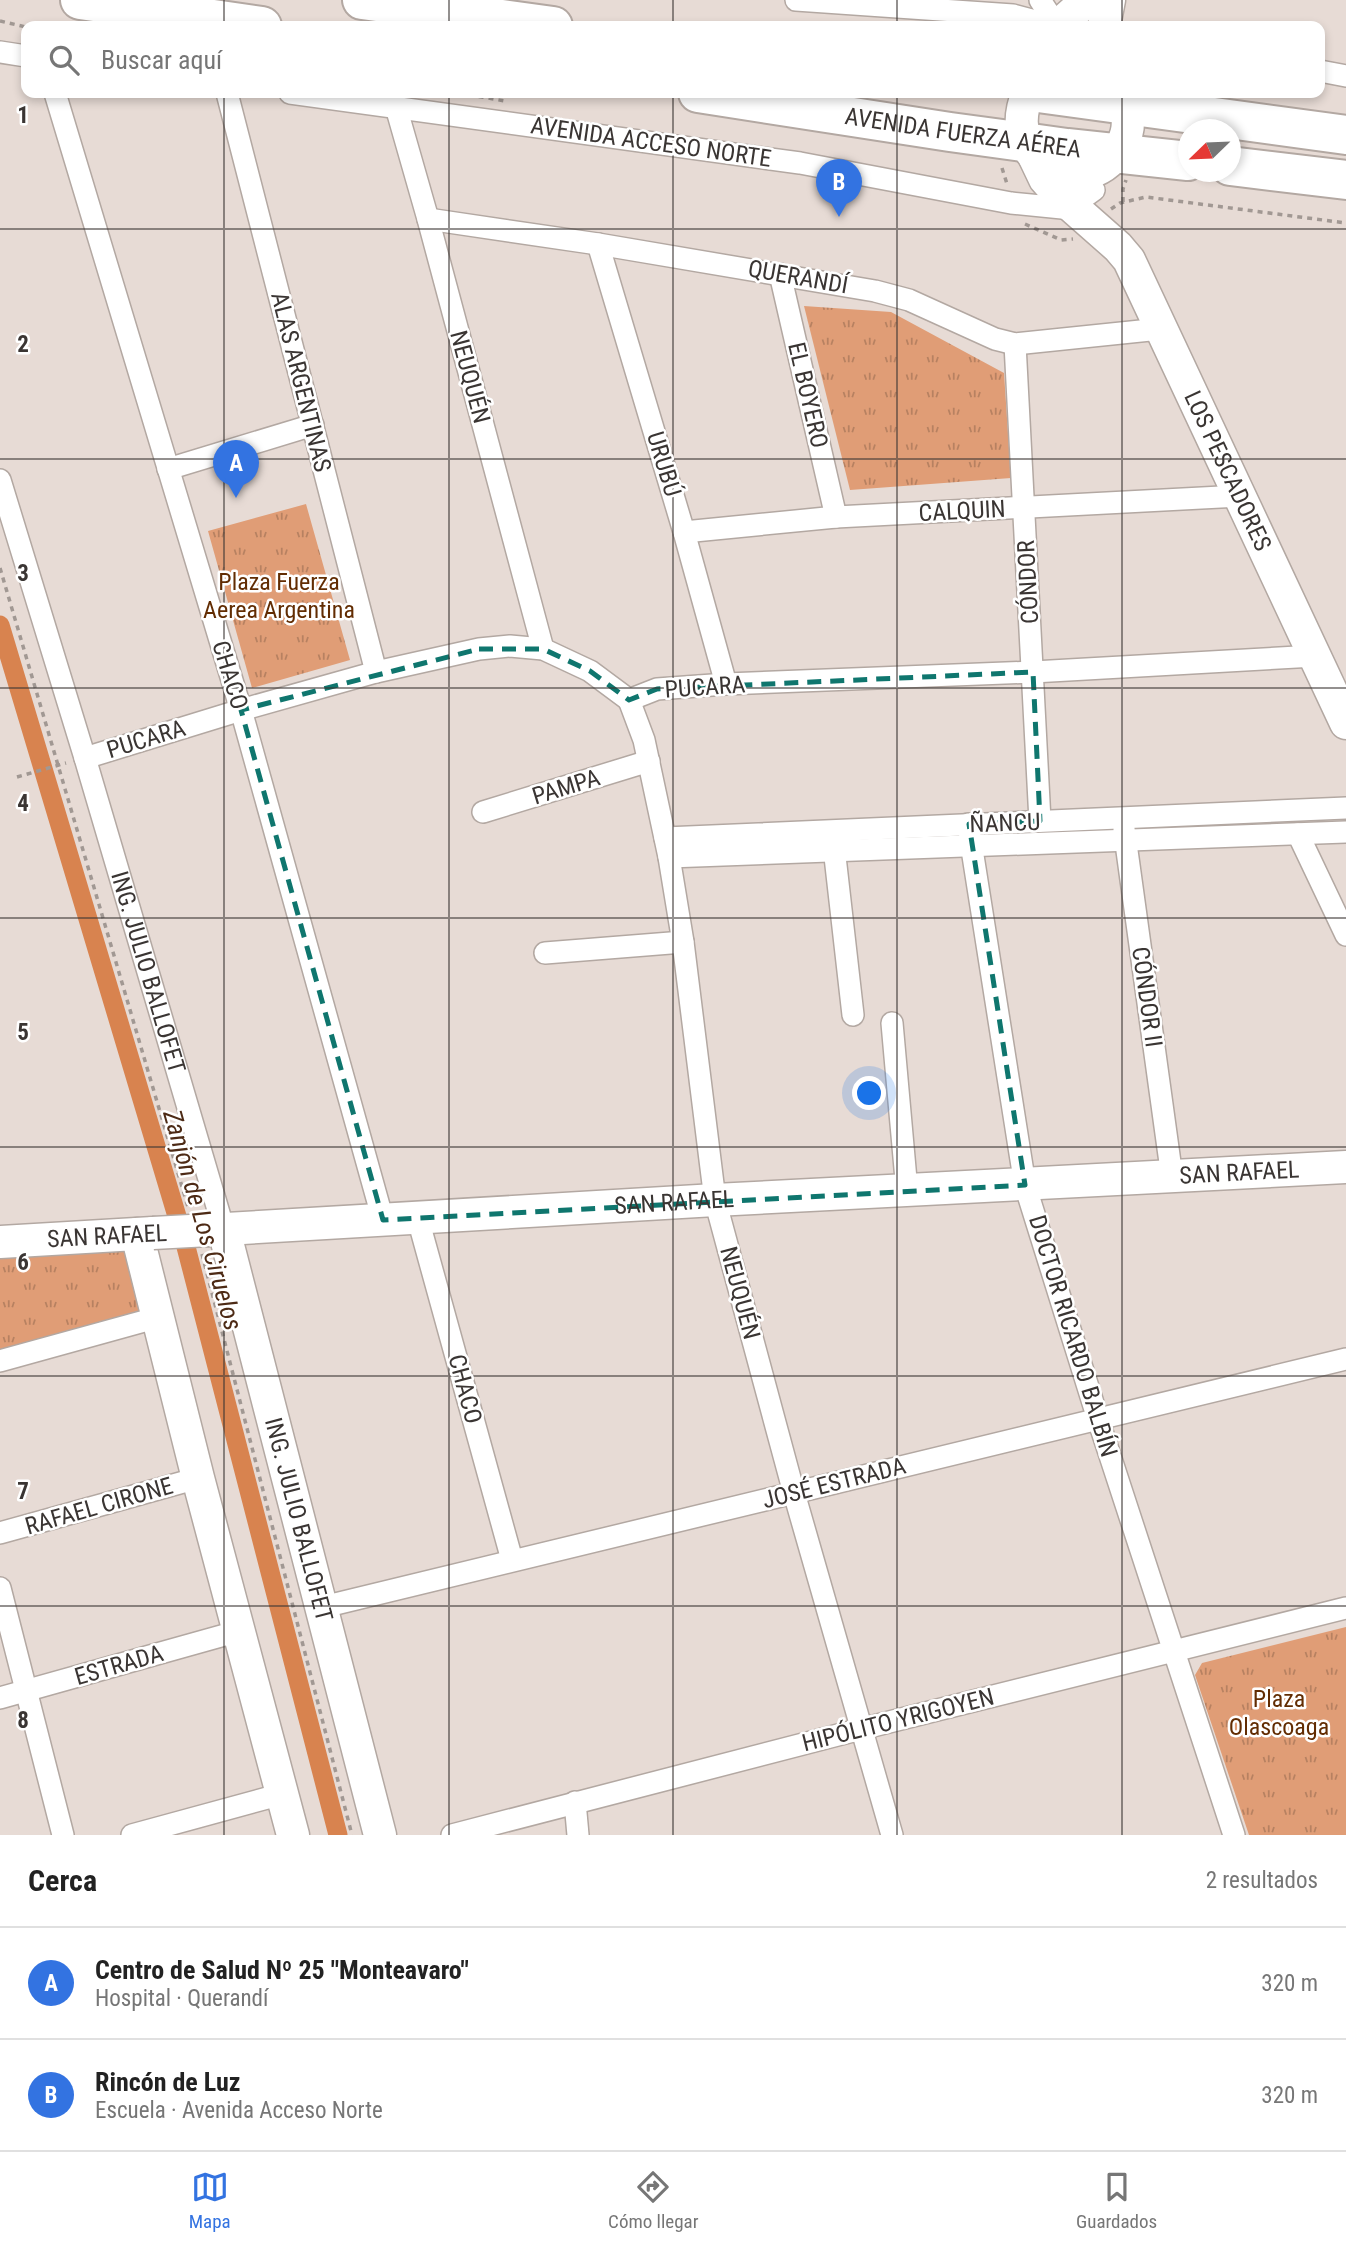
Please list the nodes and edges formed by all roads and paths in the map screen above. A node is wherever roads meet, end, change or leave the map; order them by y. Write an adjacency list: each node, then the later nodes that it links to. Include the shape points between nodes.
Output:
1 (80, 0): 8 (highway)
2 (362, 0): 9 (highway)
3 (796, 0): 10 (street, via 1013,15)
4 (1040, 0): 11 (street)
5 (1087, 0): 12 (street)
6 (1109, 0): 13 (street)
7 (0, 21): 14 (path)
8 (227, 21)
9 (516, 21)
10 (1036, 21)
11 (1053, 21)
12 (1062, 21)
13 (1105, 21)
14 (21, 26)
15 (0, 52): 16 (street)
16 (21, 55)
17 (1325, 72): 18 (street)
18 (1346, 76)
19 (57, 98): 41 (street, CHACO)
20 (228, 98): 40 (street, ALAS ARGENTINAS)
21 (328, 98): 25 (street, AVENIDA ACCESO NORTE)
22 (723, 98): 27 (highway, AVENIDA FUERZA AÉREA)
23 (1026, 98): 27 (street, via 1020,125)
24 (1123, 99): 26 (highway, AVENIDA FUERZA AÉREA); 30 (street, via 1129,122 1126,138)
25 (396, 107): 32 (street, AVENIDA ACCESO NORTE, via 800,163); 33 (street, NEUQUÉN)
26 (1346, 135)
27 (1035, 160): 30 (highway, AVENIDA FUERZA AÉREA); 30 (street, LOS PESCADORES); 32 (street, via 1039,190)
28 (1178, 163): 30 (highway, AVENIDA FUERZA AÉREA)
29 (1241, 167): 31 (highway)
30 (1096, 179): 32 (street, AVENIDA ACCESO NORTE, via 1052,208); 35 (street, LOS PESCADORES)
31 (1346, 180)
32 (1014, 212): 35 (path, via 1061,240 1074,239)
33 (428, 219): 36 (street, QUERANDÍ); 48 (street, NEUQUÉN)
34 (1346, 223): 35 (path, via 1146,197 1120,203)
35 (1095, 226): 38 (street, LOS PESCADORES, via 1129,260)
36 (598, 244): 37 (street, QUERANDÍ); 46 (street, URUBÚ)
37 (780, 274): 39 (street, QUERANDÍ, via 909,300); 45 (street, EL BOYERO)
38 (1160, 329): 39 (street, QUERANDÍ); 43 (street, LOS PESCADORES)
39 (1014, 344): 44 (street, CÓNDOR)
40 (313, 425): 41 (street); 50 (street, ALAS ARGENTINAS)
41 (168, 469): 54 (street, CHACO)
42 (0, 481): 56 (street, ING. JULIO BALLOFET)
43 (1240, 496): 44 (street, CALQUIN); 49 (street, LOS PESCADORES)
44 (1024, 508): 45 (street, CALQUIN); 51 (street, CÓNDOR)
45 (836, 517): 46 (street, CALQUIN)
46 (684, 532): 52 (street, URUBÚ)
47 (0, 568): 83 (path)
48 (543, 649): 50 (street, PUCARA, via 479,649); 53 (street, PUCARA, via 590,671)
49 (1315, 656): 51 (street, PUCARA); 55 (street, LOS PESCADORES)
50 (376, 671): 54 (street, PUCARA)
51 (1033, 672): 52 (street, PUCARA); 63 (street, CÓNDOR)
52 (726, 684): 53 (street, PUCARA, via 657,689)
53 (629, 700): 57 (street, NEUQUÉN)
54 (240, 709): 56 (street, PUCARA); 82 (street, CHACO)
55 (1346, 723)
56 (85, 758): 83 (street, ING. JULIO BALLOFET)
57 (649, 761): 61 (street, PAMPA); 70 (street, NEUQUÉN)
58 (56, 766): 59 (path)
59 (18, 777)
60 (1346, 808): 62 (street, ÑANCU)
61 (482, 812)
62 (1123, 817): 63 (street, ÑANCU); 68 (street, CÓNDOR II)
63 (1040, 821): 64 (street, ÑANCU)
64 (968, 824): 67 (street, ÑANCU); 69 (street, DOCTOR RICARDO BALBÍN)
65 (1346, 832): 66 (street, ÑANCU)
66 (1298, 834): 68 (street, ÑANCU); 71 (street)
67 (834, 841): 69 (street, ÑANCU); 70 (street, ÑANCU); 74 (street)
68 (1125, 841): 69 (street, ÑANCU); 77 (street, CÓNDOR II)
69 (973, 846): 78 (street, DOCTOR RICARDO BALBÍN)
70 (667, 848): 72 (street, NEUQUÉN)
71 (1346, 935)
72 (683, 942): 73 (street); 80 (street, NEUQUÉN)
73 (545, 953)
74 (853, 1015)
75 (892, 1023): 79 (street)
76 (1346, 1167): 77 (street, SAN RAFAEL)
77 (1172, 1177): 78 (street, SAN RAFAEL)
78 (1025, 1185): 79 (street, SAN RAFAEL); 89 (street, DOCTOR RICARDO BALBÍN)
79 (907, 1191): 80 (street, SAN RAFAEL)
80 (715, 1200): 81 (street, SAN RAFAEL); 91 (street, NEUQUÉN)
81 (418, 1219): 82 (street, SAN RAFAEL); 93 (street, CHACO)
82 (383, 1220): 83 (street, SAN RAFAEL)
83 (206, 1231): 84 (street, SAN RAFAEL, bridge); 95 (street, ING. JULIO BALLOFET); 107 (path)
84 (145, 1234): 85 (street, SAN RAFAEL); 86 (street)
85 (0, 1241)
86 (159, 1317): 88 (street); 90 (street)
87 (1346, 1359): 89 (street, JOSÉ ESTRADA)
88 (0, 1362)
89 (1098, 1419): 91 (street, JOSÉ ESTRADA); 98 (street, DOCTOR RICARDO BALBÍN)
90 (198, 1478): 92 (street, RAFAEL CIRONE); 97 (street)
91 (794, 1493): 93 (street, JOSÉ ESTRADA); 101 (street, NEUQUÉN)
92 (0, 1534)
93 (512, 1560): 95 (street, JOSÉ ESTRADA)
94 (0, 1588): 99 (street)
95 (323, 1607): 108 (street, ING. JULIO BALLOFET)
96 (1346, 1608): 98 (street, HIPÓLITO YRIGOYEN)
97 (239, 1631): 99 (street, ESTRADA); 102 (street)
98 (1174, 1651): 101 (street, HIPÓLITO YRIGOYEN); 112 (street, DOCTOR RICARDO BALBÍN)
99 (26, 1691): 100 (street, ESTRADA); 104 (street)
100 (0, 1698)
101 (862, 1729): 103 (street, HIPÓLITO YRIGOYEN); 111 (street, NEUQUÉN)
102 (282, 1794): 105 (street); 106 (street)
103 (575, 1802): 109 (street, HIPÓLITO YRIGOYEN); 110 (street)
104 (63, 1835)
105 (132, 1835)
106 (293, 1835)
107 (352, 1835)
108 (380, 1835)
109 (452, 1835)
110 (578, 1835)
111 (892, 1835)
112 (1234, 1835)

